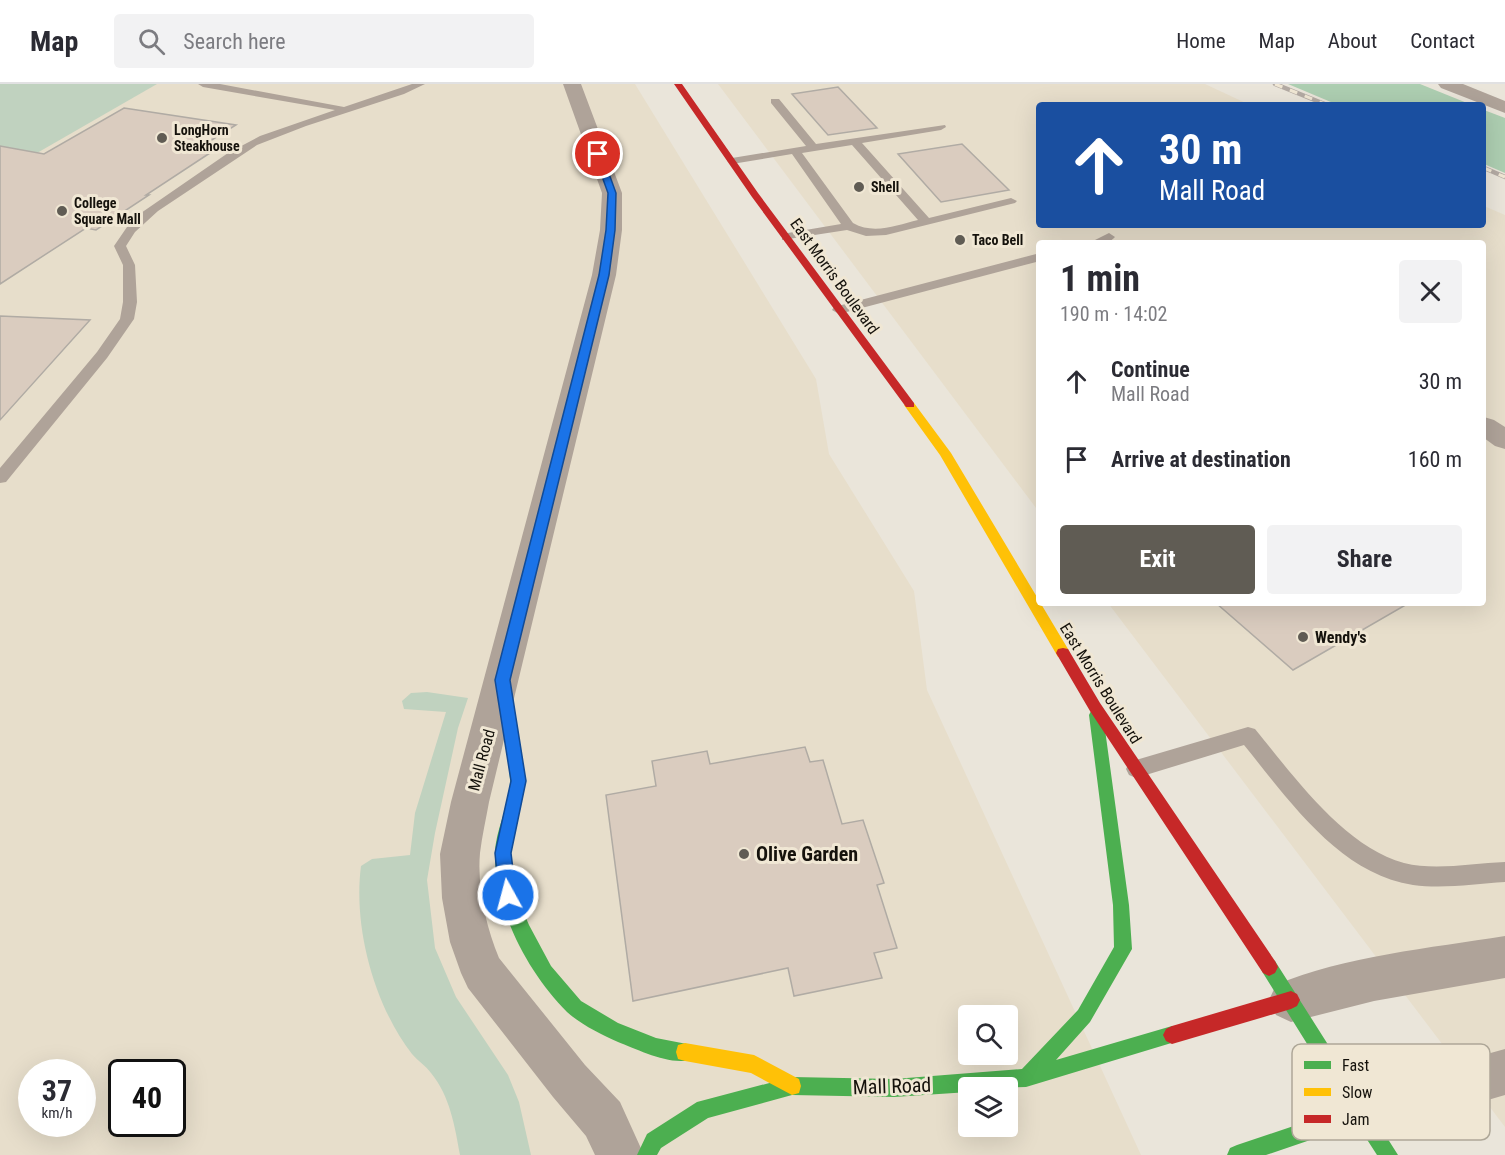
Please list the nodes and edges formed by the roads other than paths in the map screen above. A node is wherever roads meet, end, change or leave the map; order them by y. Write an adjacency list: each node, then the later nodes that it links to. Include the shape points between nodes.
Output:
1 (202, 84): 8 (lane)
2 (420, 84): 8 (lane)
3 (572, 84): 25 (street, Mall Road, via 612,193 611,230 604,275)
4 (678, 84): 13 (main road, East Morris Boulevard)
5 (1447, 84): 7 (street)
6 (775, 101): 11 (lane)
7 (1504, 106)
8 (345, 109): 24 (lane, via 250,144 164,201 127,231 120,246 129,265 127,319 75,389)
9 (941, 127): 10 (lane)
10 (855, 141): 11 (lane); 15 (lane)
11 (813, 148): 12 (lane)
12 (795, 151): 13 (lane); 16 (lane)
13 (732, 162): 17 (main road, East Morris Boulevard)
14 (1011, 201): 15 (lane)
15 (926, 222): 16 (lane, via 869,234)
16 (849, 226): 17 (lane)
17 (786, 237): 21 (main road, East Morris Boulevard)
18 (1109, 237): 19 (lane)
19 (1102, 240)
20 (1036, 258): 21 (lane)
21 (839, 310): 26 (main road, East Morris Boulevard, via 945,453)
22 (1486, 427): 23 (street)
23 (1505, 440)
24 (0, 478)
25 (502, 680): 35 (main road, via 518,781 503,853 508,895 545,972 575,1007 612,1030 656,1047 754,1064); 38 (street, Mall Road, via 460,854 462,898 471,942 483,974 603,1119)
26 (1095, 707): 27 (main road, East Morris Boulevard); 34 (main road, via 1121,905 1123,949 1084,1016)
27 (1136, 769): 28 (lane, via 1248,735 1304,803 1377,863 1405,873); 30 (main road, East Morris Boulevard)
28 (1505, 872)
29 (1505, 957): 30 (street, via 1374,979)
30 (1291, 1000): 31 (main road, East Morris Boulevard); 34 (main road, Mall Road)
31 (1318, 1044)
32 (1505, 1072): 33 (street)
33 (1490, 1076)
34 (1026, 1078): 35 (main road, Mall Road, via 894,1088)
35 (792, 1086): 39 (main road, Mall Road, via 704,1109 654,1141)
36 (1292, 1136): 40 (main road)
37 (1378, 1140): 41 (main road, East Morris Boulevard)
38 (620, 1155)
39 (647, 1155)
40 (1237, 1155)
41 (1388, 1155)

